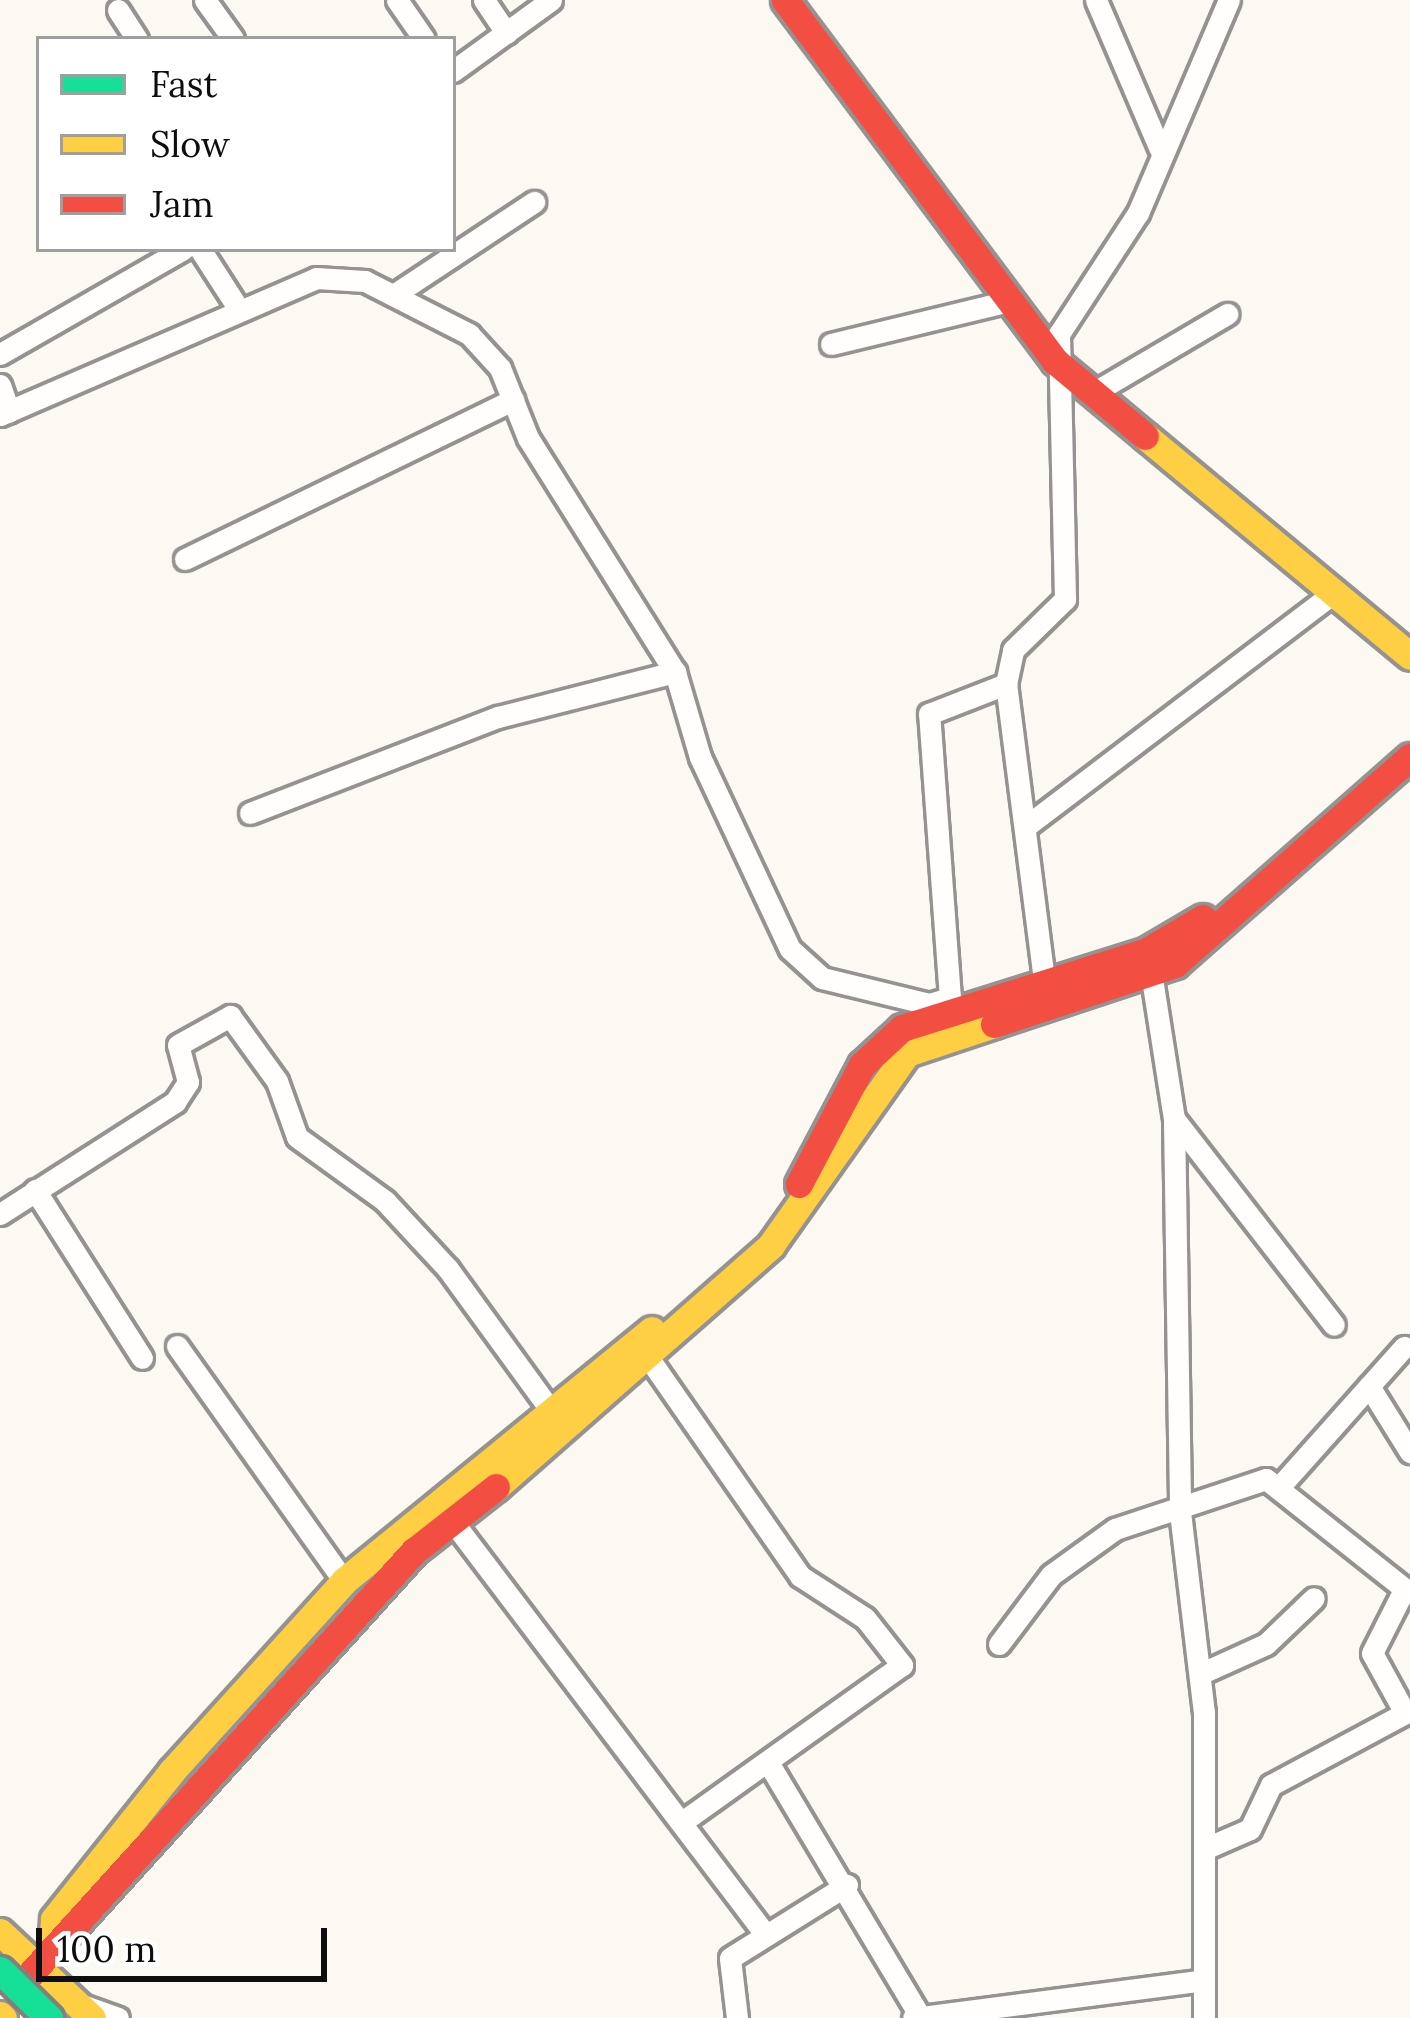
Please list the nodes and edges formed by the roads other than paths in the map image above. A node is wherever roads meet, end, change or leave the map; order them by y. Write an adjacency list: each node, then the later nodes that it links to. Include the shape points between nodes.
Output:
1 (205, 0): 11 (street)
2 (397, 0): 12 (street)
3 (484, 0): 9 (street)
4 (551, 0): 9 (street)
5 (785, 0): 19 (main road)
6 (1096, 0): 14 (street)
7 (1229, 0): 14 (street)
8 (118, 10): 10 (street)
9 (506, 33): 13 (street)
10 (135, 36)
11 (231, 36)
12 (422, 36)
13 (456, 69)
14 (1160, 149): 24 (street, via 1138,214 1068,307)
15 (534, 202): 18 (street)
16 (178, 252): 23 (street)
17 (202, 252): 20 (street)
18 (395, 294): 20 (street, via 333,276); 27 (street, via 485,346)
19 (1004, 302): 22 (street); 24 (main road)
20 (238, 308): 28 (street)
21 (1227, 314): 26 (street)
22 (831, 344)
23 (0, 353)
24 (1054, 361): 26 (main road); 33 (street, via 1065,598 1013,650)
25 (0, 385): 28 (street)
26 (1093, 393): 30 (main road)
27 (513, 400): 29 (street); 32 (street)
28 (4, 413)
29 (185, 559)
30 (1335, 592): 31 (main road); 37 (street)
31 (1410, 656)
32 (675, 673): 33 (street, via 700,757 799,962 929,1004 953,991 928,714); 36 (street, via 498,717)
33 (1006, 684): 37 (street)
34 (1410, 730): 39 (main road, via 1180,934)
35 (1410, 757): 38 (main road, via 1246,911)
36 (250, 813)
37 (1029, 824): 39 (street)
38 (1151, 972): 40 (street); 47 (main road, via 907,1053 770,1245)
39 (1044, 980): 49 (main road, via 943,1010 879,1045 785,1203)
40 (1174, 1119): 43 (street); 52 (street)
41 (35, 1190): 42 (street); 46 (street); 49 (street, via 175,1102 188,1082 178,1045 230,1016 277,1081 297,1137 374,1192 448,1269)
42 (0, 1214)
43 (1334, 1325)
44 (177, 1346): 54 (street)
45 (1404, 1347): 48 (street)
46 (142, 1358)
47 (650, 1360): 53 (main road); 59 (street, via 800,1576 901,1657 897,1672)
48 (1369, 1387): 50 (street); 51 (street)
49 (551, 1411): 54 (main road)
50 (1410, 1452)
51 (1281, 1486): 52 (street, via 1254,1481); 55 (street)
52 (1180, 1513): 57 (street, via 1131,1522 1065,1562); 58 (street)
53 (450, 1518): 60 (street); 66 (main road, via 208,1766 74,1935)
54 (344, 1581): 66 (main road, via 142,1808 53,1919)
55 (1407, 1593): 61 (street, via 1372,1653 1405,1713 1271,1785 1250,1829)
56 (1314, 1598): 58 (street, via 1267,1644)
57 (999, 1644)
58 (1202, 1673): 61 (street)
59 (769, 1764): 60 (street); 62 (street)
60 (682, 1822): 64 (street)
61 (1204, 1849): 67 (street)
62 (847, 1885): 64 (street); 70 (street)
63 (0, 1908): 65 (street)
64 (761, 1930): 73 (street, via 726,1964)
65 (5, 1949): 66 (main road); 71 (main road, bridge)
66 (43, 1955): 68 (main road); 69 (main road)
67 (1204, 1980): 70 (street); 74 (street)
68 (85, 2011): 72 (street)
69 (1, 2016)
70 (925, 2016)
71 (49, 2018)
72 (118, 2018)
73 (737, 2018)
74 (1204, 2018)

